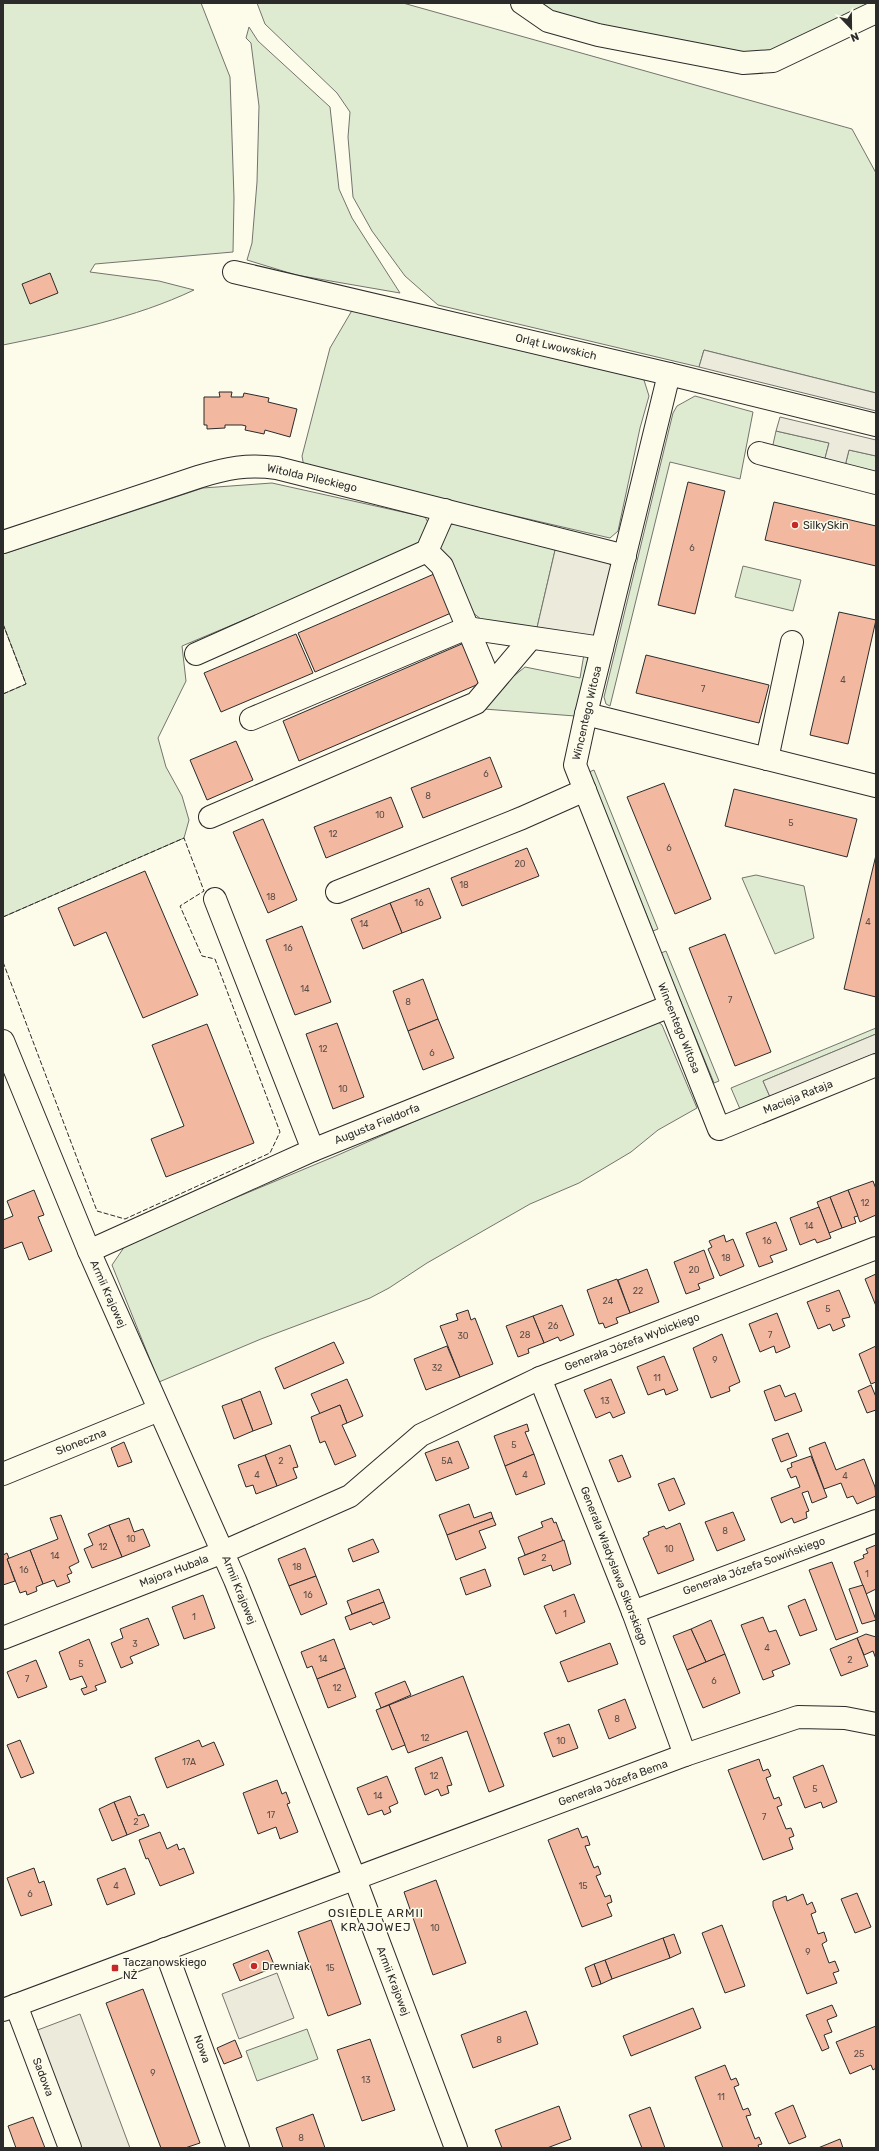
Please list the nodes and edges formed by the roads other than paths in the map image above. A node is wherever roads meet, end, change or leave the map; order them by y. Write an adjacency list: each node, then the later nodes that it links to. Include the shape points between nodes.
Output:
1 (522, 3): 2 (street, via 548,21 584,31 743,63 773,61)
2 (876, 12)
3 (234, 272): 4 (street, Orląt Lwowskich)
4 (669, 374): 5 (street, Orląt Lwowskich); 11 (street, Wincentego Witosa)
5 (876, 425)
6 (759, 453): 7 (street)
7 (876, 483)
8 (445, 510): 9 (street, Witolda Pileckiego, via 277,468 254,465 228,468 198,477); 10 (street); 11 (street, Witolda Pileckiego)
9 (3, 542)
10 (427, 551): 12 (street, via 442,566); 16 (street)
11 (624, 556): 15 (street, Wincentego Witosa)
12 (467, 628): 13 (street); 17 (street); 19 (street)
13 (531, 638): 15 (street); 17 (street)
14 (792, 642): 20 (street)
15 (602, 648): 18 (street, Wincentego Witosa)
16 (196, 654)
17 (491, 684): 23 (street, via 476,703)
18 (586, 714): 20 (street); 22 (street, Wincentego Witosa, via 575,765)
19 (251, 720)
20 (767, 759): 21 (street)
21 (876, 786)
22 (585, 790): 24 (street); 26 (street, Wincentego Witosa)
23 (210, 817)
24 (337, 892)
25 (215, 899): 30 (street)
26 (670, 1006): 29 (street, Wincentego Witosa); 30 (street, Augusta Fieldorfa)
27 (3, 1041): 32 (street, Armii Krajowej)
28 (876, 1065): 29 (street, Macieja Rataja)
29 (719, 1129)
30 (313, 1150): 32 (street, Augusta Fieldorfa)
31 (876, 1248): 33 (street, Generała Józefa Wybickiego)
32 (89, 1251): 34 (street, Armii Krajowej)
33 (540, 1378): 35 (street, Generała Józefa Wybickiego, via 421,1435); 39 (street, Generała Władysława Sikorskiego)
34 (159, 1410): 36 (street, Słoneczna); 38 (street, Armii Krajowej)
35 (398, 1455): 38 (street, Majora Hubala, via 350,1496)
36 (3, 1474)
37 (876, 1521): 39 (street, Generała Józefa Sowińskiego)
38 (223, 1552): 40 (street, Majora Hubala); 43 (street, Armii Krajowej)
39 (633, 1612): 42 (street, Generała Władysława Sikorskiego)
40 (3, 1638)
41 (876, 1724): 42 (street, Generała Józefa Bema, via 845,1718 798,1717)
42 (686, 1755): 43 (street, Generała Józefa Bema)
43 (355, 1879): 44 (street, Generała Józefa Bema); 48 (street, Armii Krajowej)
44 (165, 1949): 45 (street, Generała Józefa Bema); 47 (street, Nowa)
45 (10, 2008): 46 (street, Sadowa)
46 (70, 2148)
47 (238, 2148)
48 (456, 2148)

